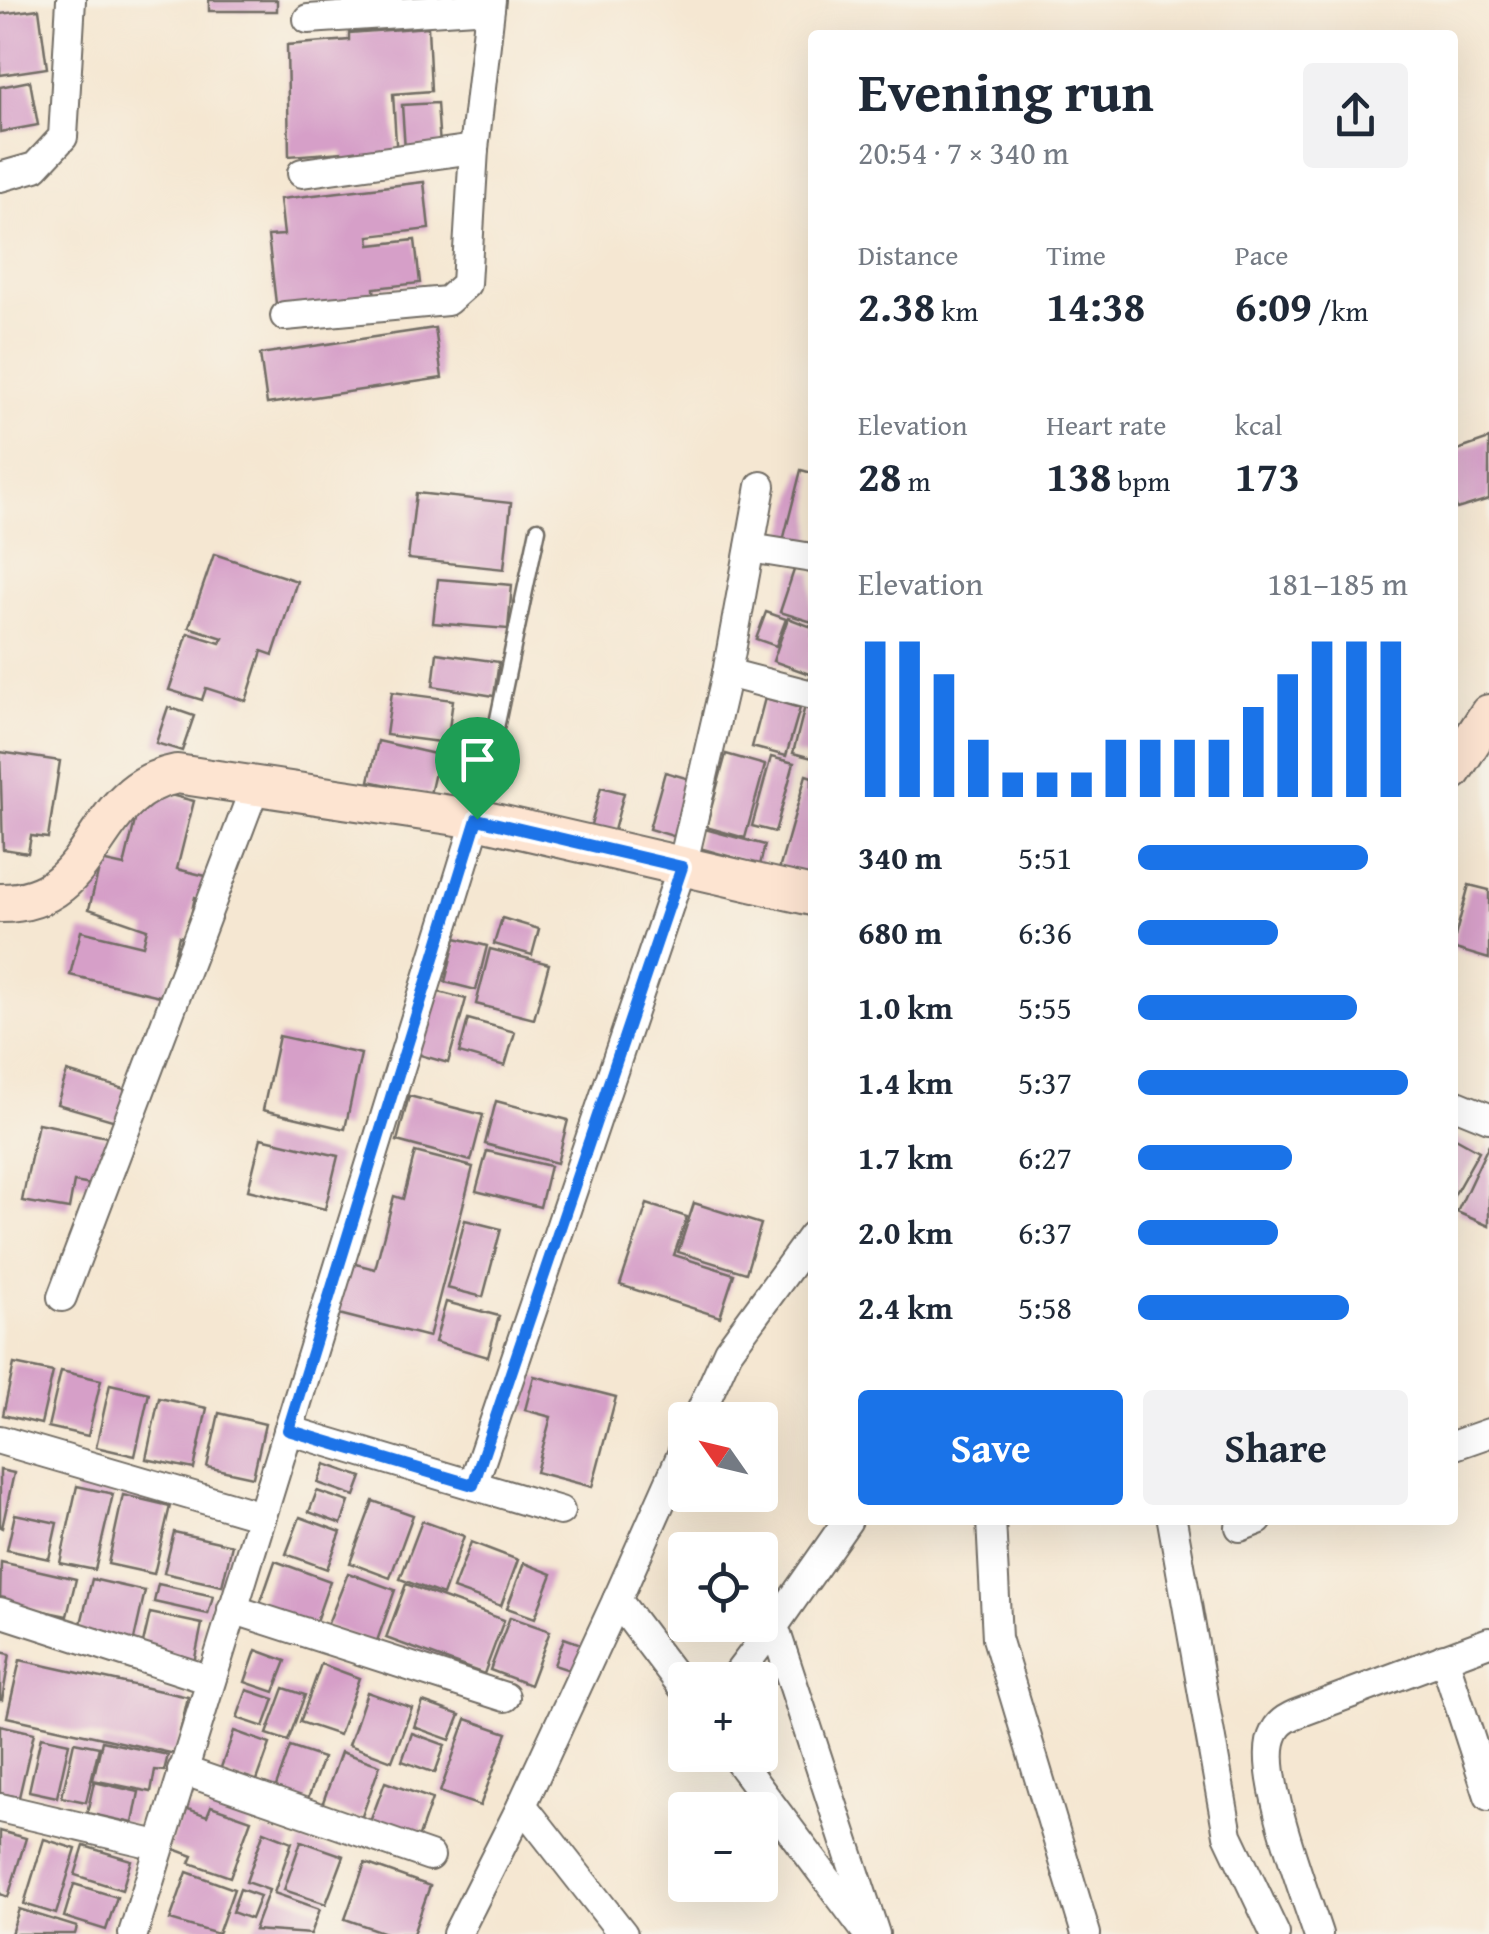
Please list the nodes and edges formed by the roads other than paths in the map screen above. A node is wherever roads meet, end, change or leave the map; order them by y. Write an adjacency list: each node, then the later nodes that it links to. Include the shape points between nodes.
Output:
1 (71, 0): 6 (street, via 63,137 35,166)
2 (491, 4): 3 (street); 4 (street)
3 (308, 19)
4 (474, 148): 5 (street); 7 (street, via 466,284 460,293 447,301)
5 (302, 173)
6 (0, 177)
7 (286, 316)
8 (761, 486): 10 (street)
9 (538, 529): 17 (lane)
10 (750, 548): 11 (street); 12 (street)
11 (808, 557)
12 (727, 673): 13 (street); 18 (street)
13 (808, 694)
14 (1489, 714): 15 (street)
15 (1458, 762)
16 (256, 784): 17 (street); 20 (street, via 178,774 152,778 122,802 64,882 29,903); 24 (street)
17 (477, 819): 18 (street); 26 (street)
18 (682, 867): 19 (street); 30 (street)
19 (808, 895)
20 (0, 903)
21 (1458, 1105): 22 (street)
22 (1489, 1118)
23 (808, 1241): 25 (street, via 728,1351)
24 (62, 1296)
25 (705, 1402)
26 (288, 1430): 30 (street); 33 (street)
27 (1489, 1432): 29 (street)
28 (0, 1440): 33 (street)
29 (1458, 1444)
30 (473, 1485): 32 (street)
31 (668, 1485): 37 (street)
32 (560, 1510)
33 (262, 1516): 38 (street)
34 (845, 1525): 40 (street)
35 (991, 1525): 60 (street, via 997,1638)
36 (1173, 1525): 61 (street, via 1228,1836)
37 (617, 1600): 46 (street); 52 (street)
38 (232, 1609): 47 (street); 48 (street)
39 (0, 1612): 47 (street)
40 (778, 1620)
41 (778, 1639): 59 (street)
42 (762, 1642): 45 (street)
43 (1489, 1642): 44 (street)
44 (1444, 1658): 51 (street); 62 (street, via 1296,1714 1275,1730 1270,1751 1285,1831)
45 (747, 1662)
46 (668, 1668)
47 (210, 1680): 49 (street)
48 (505, 1697)
49 (182, 1770): 54 (street); 55 (street)
50 (747, 1772): 59 (street)
51 (1489, 1796)
52 (522, 1806): 57 (street); 58 (street)
53 (0, 1808): 54 (street)
54 (158, 1846): 56 (street)
55 (430, 1856)
56 (133, 1934)
57 (457, 1934)
58 (623, 1934)
59 (872, 1934)
60 (1086, 1934)
61 (1275, 1934)
62 (1318, 1934)

